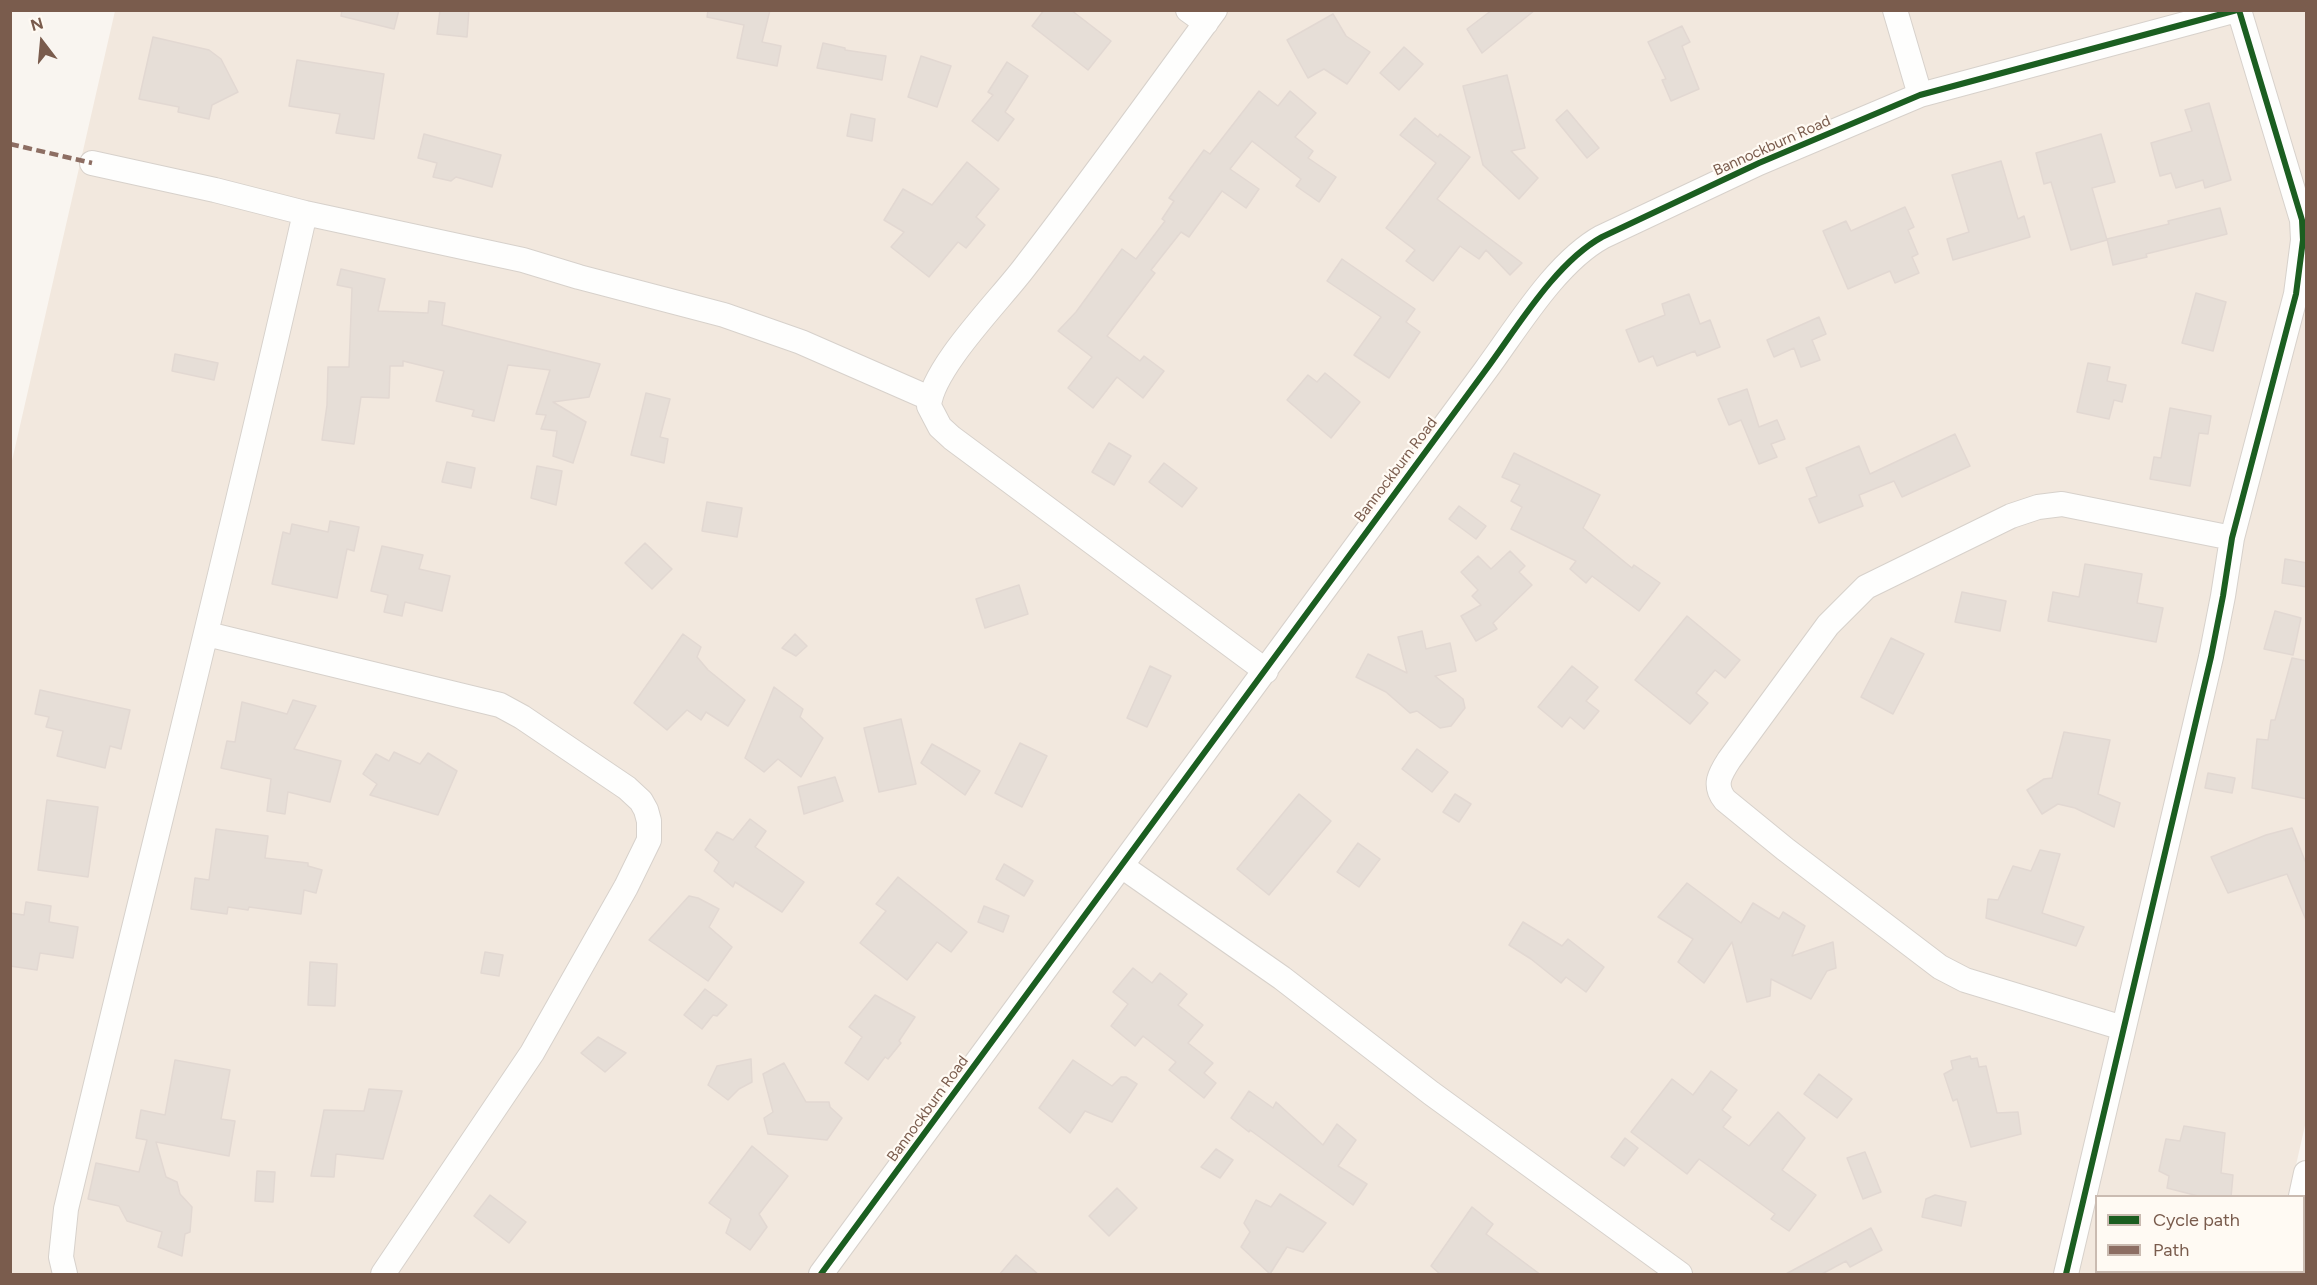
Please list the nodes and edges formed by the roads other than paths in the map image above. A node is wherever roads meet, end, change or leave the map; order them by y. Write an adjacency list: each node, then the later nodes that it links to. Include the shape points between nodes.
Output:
1 (1895, 10): 4 (street)
2 (2238, 10): 4 (street, Bannockburn Road); 8 (street, via 2302,220 2303,240 2296,294)
3 (1203, 15): 7 (street, via 1024,269 943,371)
4 (1920, 95): 10 (street, Bannockburn Road, via 1759,163 1602,237 1579,253 1541,296)
5 (92, 163): 6 (street)
6 (305, 213): 7 (street, via 523,260 724,315 801,342); 9 (street)
7 (930, 398): 10 (street, via 933,417 952,438)
8 (2232, 538): 12 (street, via 2211,657); 12 (street, via 2062,504 2011,516 1866,587 1849,601 1718,779 1725,800 1940,967 1965,980)
9 (207, 634): 15 (street, via 66,1209); 16 (street, via 500,705 613,777 641,801 648,816 649,840 626,887 532,1053)
10 (1266, 670): 11 (street, Bannockburn Road)
11 (1123, 867): 17 (street, Bannockburn Road); 18 (street, via 1282,978 1431,1094)
12 (2123, 1028): 19 (street)
13 (2307, 1173): 14 (street)
14 (2302, 1195)
15 (64, 1275)
16 (383, 1275)
17 (821, 1275)
18 (1680, 1275)
19 (2066, 1275)

